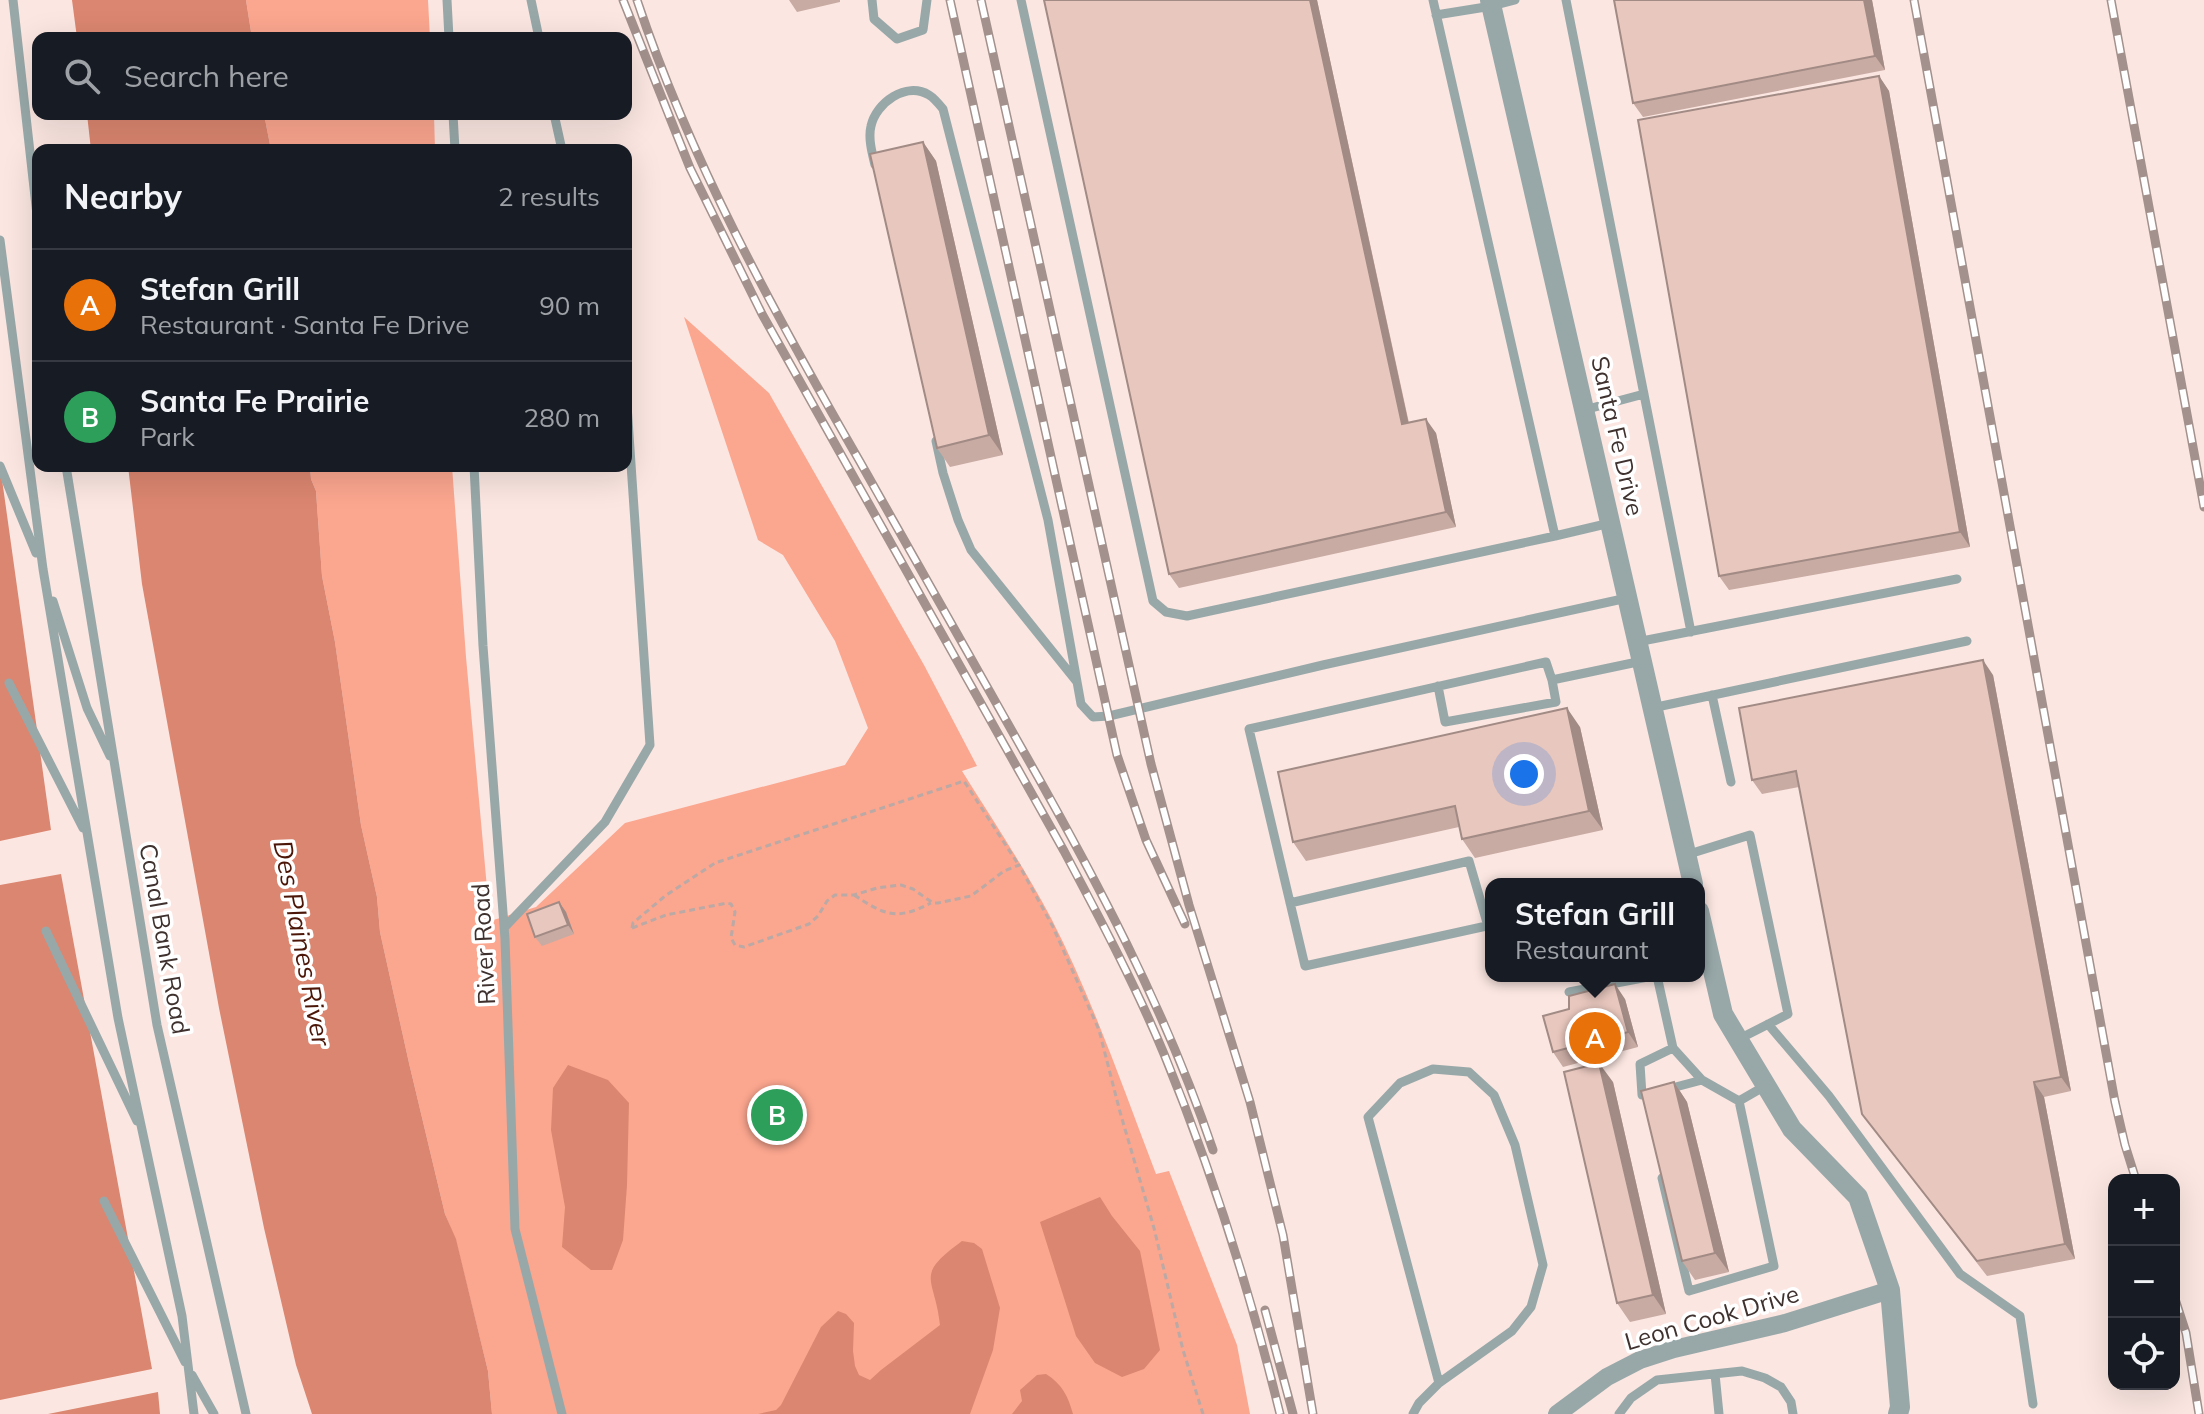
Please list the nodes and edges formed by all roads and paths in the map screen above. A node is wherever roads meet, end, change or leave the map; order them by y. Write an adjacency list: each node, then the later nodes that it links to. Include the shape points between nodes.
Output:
1 (13, 0): 18 (lane)
2 (447, 0): 12 (lane)
3 (531, 0): 13 (lane)
4 (872, 0): 5 (lane, via 874,19 897,39 923,30)
5 (927, 0)
6 (1021, 0): 31 (lane, via 1153,601 1166,612 1187,616)
7 (1433, 0): 11 (lane)
8 (1515, 0): 10 (lane)
9 (1566, 0): 23 (lane)
10 (1491, 3): 11 (lane); 24 (street, Santa Fe Drive)
11 (1436, 15): 31 (lane)
12 (449, 32)
13 (538, 32)
14 (453, 120): 16 (lane)
15 (555, 120): 17 (lane)
16 (455, 144)
17 (561, 144)
18 (32, 170)
19 (878, 180): 39 (lane, via 870,128 879,107 908,90 929,94 943,109 1048,520)
20 (0, 240): 22 (lane)
21 (0, 290): 22 (lane)
22 (9, 310): 32 (lane)
23 (1644, 394): 24 (lane); 35 (lane)
24 (1584, 410): 30 (street, Santa Fe Drive)
25 (933, 427): 39 (lane, via 943,473 971,550)
26 (0, 466): 32 (lane)
27 (67, 472): 44 (lane, Canal Bank Road)
28 (474, 472): 55 (lane, River Road)
29 (632, 472): 55 (lane, via 650,745 605,822)
30 (1610, 523): 31 (lane); 34 (street, Santa Fe Drive)
31 (1555, 536)
32 (43, 569): 44 (lane, via 87,708); 46 (lane)
33 (1957, 579): 35 (lane)
34 (1627, 598): 37 (street, Santa Fe Drive); 39 (lane, via 1109,716 1093,717 1081,704)
35 (1691, 632): 37 (lane)
36 (1967, 641): 42 (lane)
37 (1640, 652): 38 (lane); 43 (street, Santa Fe Drive)
38 (1552, 680): 41 (lane, via 1546,662); 41 (lane, via 1556,702 1445,722)
39 (1077, 682)
40 (9, 683): 46 (lane)
41 (1438, 686): 52 (lane, via 1249,729)
42 (1712, 695): 43 (lane); 45 (lane)
43 (1652, 708): 47 (street, Santa Fe Drive)
44 (114, 766): 79 (lane, Canal Bank Road, via 157,1025)
45 (1731, 782)
46 (88, 838): 69 (lane)
47 (1686, 855): 49 (street, Santa Fe Drive); 61 (lane, via 1750,835 1788,1014)
48 (1019, 865): 50 (path, via 964,781 715,863 665,896 632,928 727,903 735,912 731,938 744,947 809,924 830,898); 51 (path, via 971,896); 81 (path, via 1099,1030)
49 (1688, 878)
50 (854, 895): 51 (path, via 901,885); 51 (path, via 894,915)
51 (933, 903)
52 (1290, 903): 53 (lane, via 1469,861); 54 (lane, via 1305,966)
53 (1485, 913)
54 (1485, 927)
55 (504, 928): 80 (lane, River Road, via 515,1229)
56 (46, 931): 69 (lane)
57 (1705, 966): 62 (street)
58 (1623, 982): 60 (lane)
59 (1656, 982): 63 (lane)
60 (1569, 992)
61 (1768, 1024): 62 (lane); 76 (lane, via 1829,1096 1960,1274 2020,1316)
62 (1738, 1040): 65 (street)
63 (1673, 1048): 64 (lane); 66 (lane, via 1640,1064)
64 (1702, 1080): 66 (lane); 67 (lane)
65 (1766, 1086): 67 (lane); 72 (street, via 1792,1129 1858,1197)
66 (1642, 1095): 68 (lane)
67 (1739, 1101): 70 (lane, via 1774,1266 1689,1291)
68 (1646, 1110)
69 (143, 1135): 73 (lane)
70 (1660, 1171)
71 (104, 1201): 73 (lane)
72 (1890, 1290): 83 (street, Leon Cook Drive, via 1640,1360); 87 (street)
73 (189, 1369): 77 (lane); 78 (lane)
74 (1715, 1374): 84 (lane, via 1657,1380); 85 (lane); 86 (lane, via 1742,1371 1765,1378 1781,1387)
75 (1439, 1383): 75 (lane, via 1512,1331 1531,1307 1543,1265 1515,1145 1494,1095 1469,1072 1433,1069 1400,1083 1368,1117); 82 (lane)
76 (2033, 1404)
77 (194, 1414)
78 (214, 1414)
79 (246, 1414)
80 (562, 1414)
81 (1203, 1414)
82 (1413, 1414)
83 (1557, 1414)
84 (1619, 1414)
85 (1719, 1414)
86 (1793, 1414)
87 (1898, 1414)

